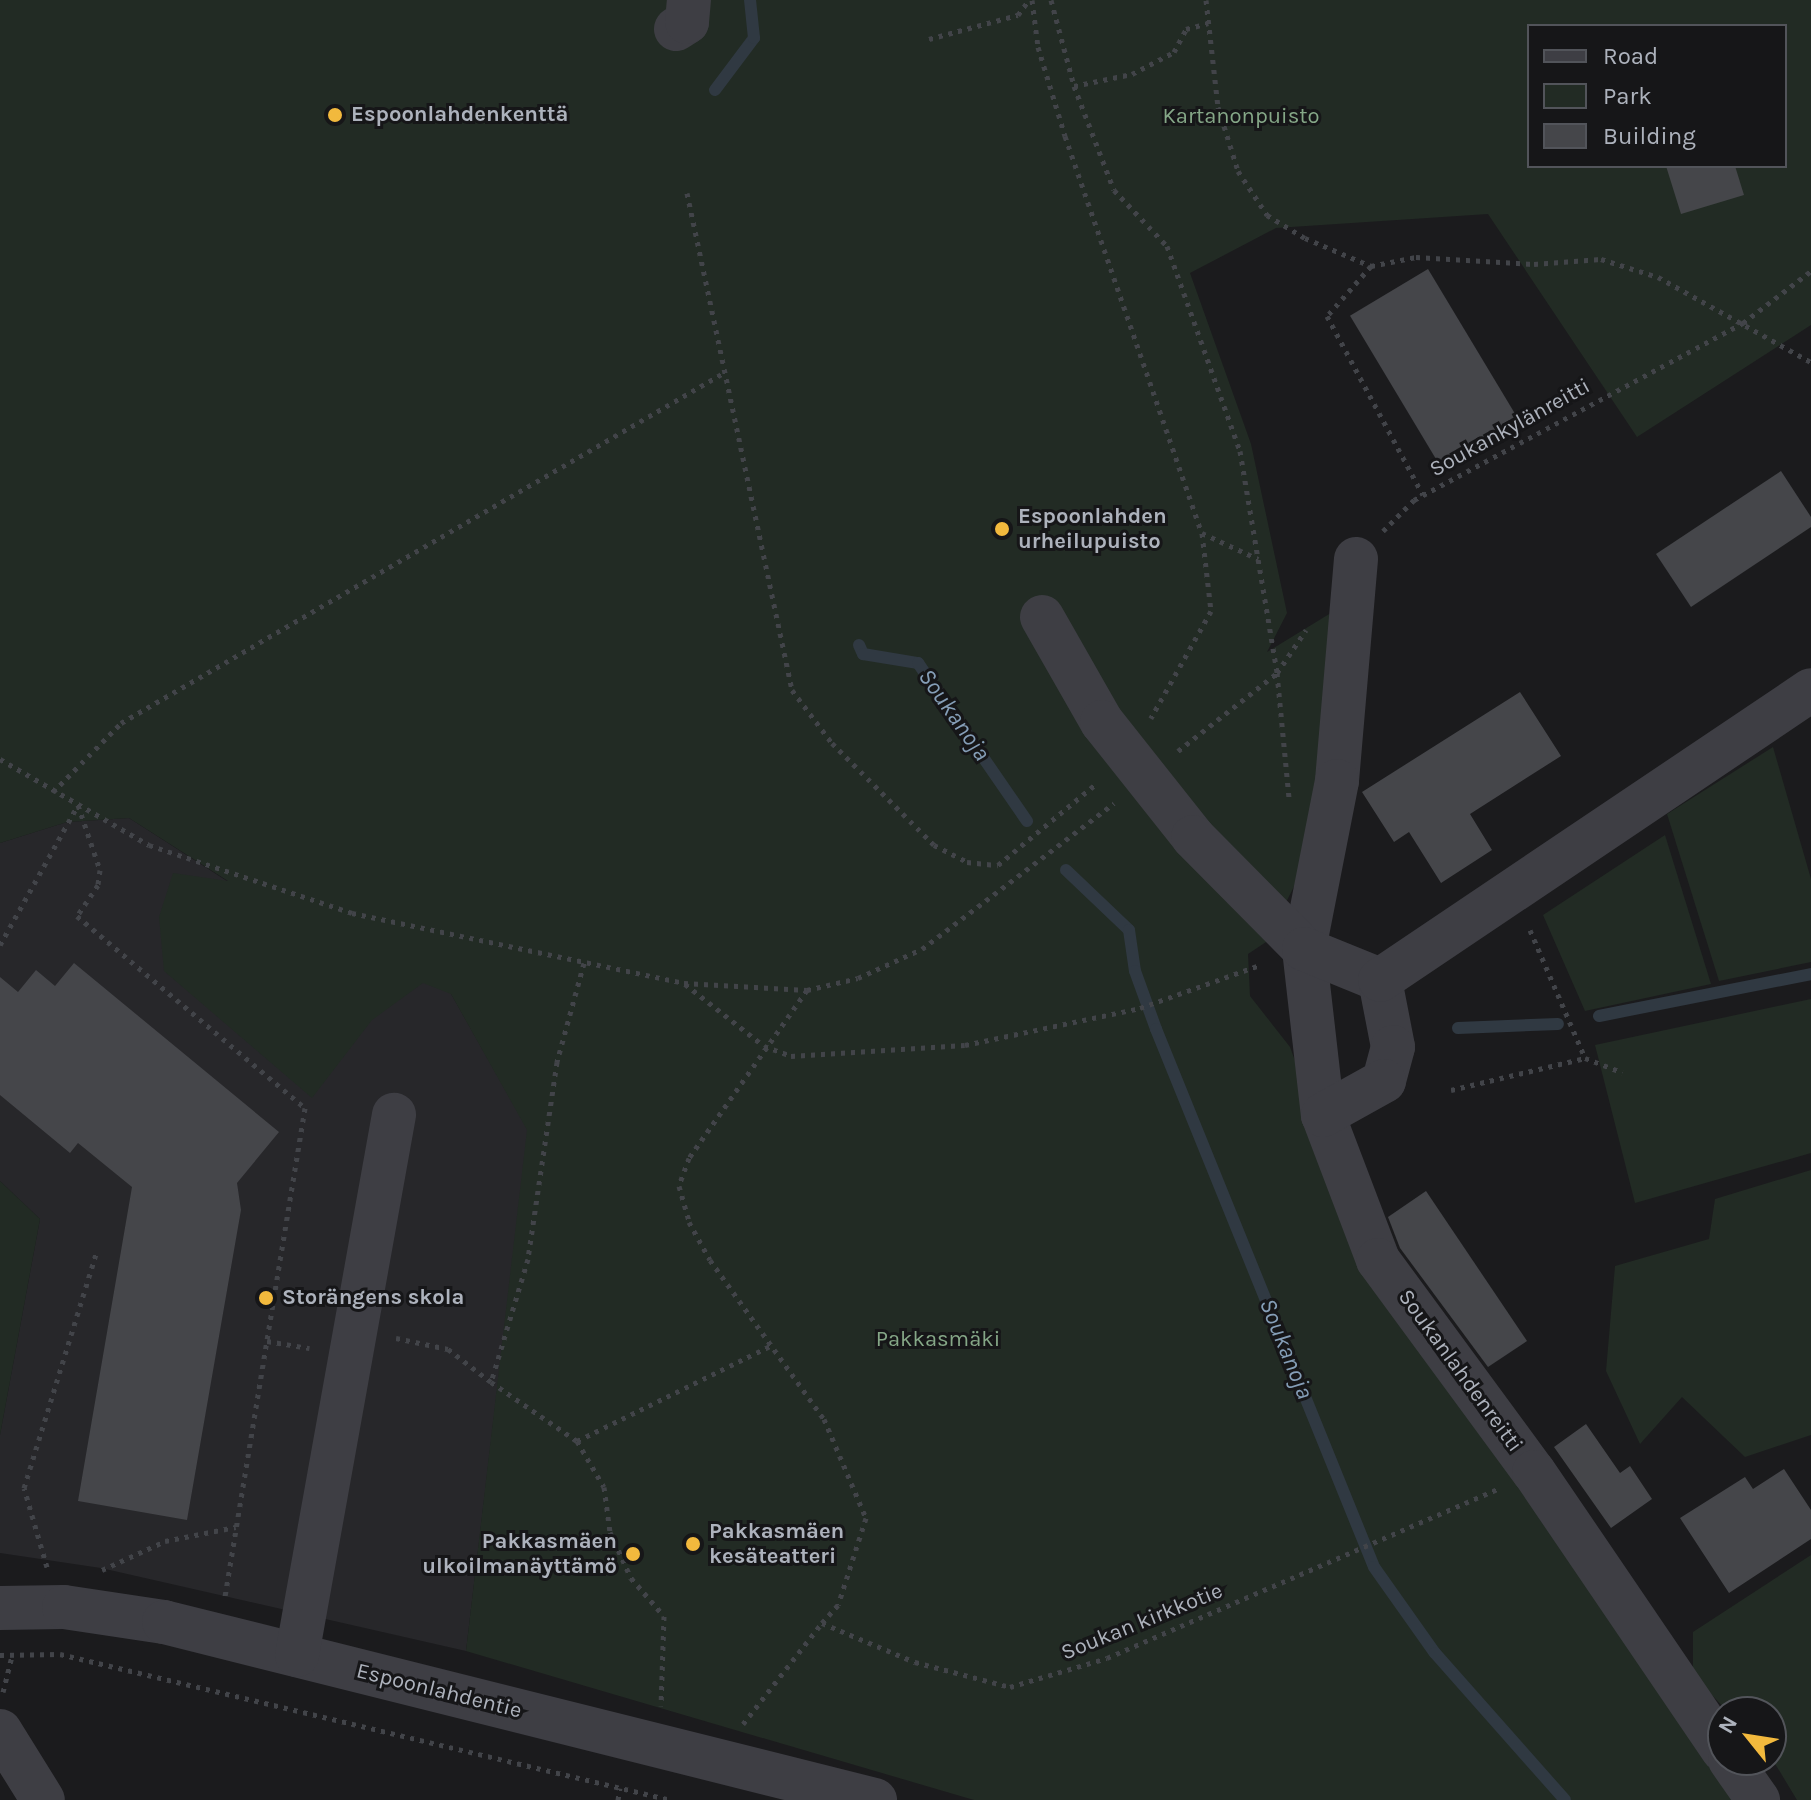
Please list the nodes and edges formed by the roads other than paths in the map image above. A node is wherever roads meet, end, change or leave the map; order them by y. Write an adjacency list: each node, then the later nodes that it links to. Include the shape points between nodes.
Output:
1 (1356, 559): 4 (street, Soukanlahdenreitti, via 1337,781)
2 (1042, 617): 4 (street, via 1134,768)
3 (1811, 690): 5 (street)
4 (1304, 949): 5 (street); 7 (street, Soukanlahdenreitti, via 1310,1039)
5 (1380, 980): 7 (street, via 1393,1047 1384,1081)
6 (394, 1115): 9 (street)
7 (1323, 1115): 10 (street, Soukanlahdenreitti, via 1378,1260 1534,1472)
8 (0, 1608): 9 (street, Espoonlahdentie, via 64,1607 164,1622)
9 (297, 1655): 14 (street, Espoonlahdentie)
10 (1707, 1726)
11 (0, 1731): 13 (street)
12 (1741, 1776): 15 (street)
13 (43, 1800)
14 (875, 1800)
15 (1758, 1800)

